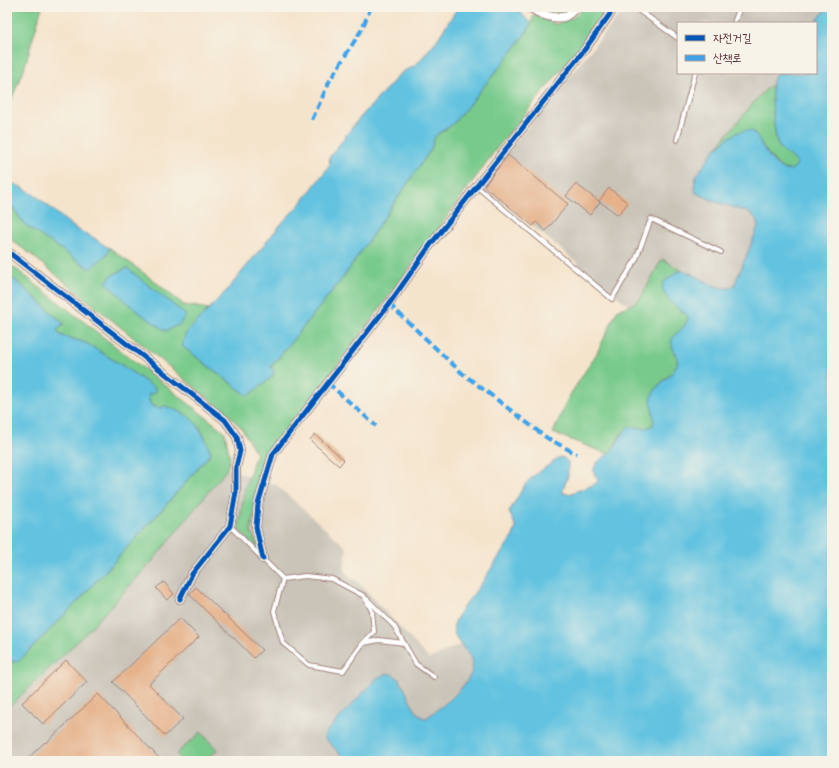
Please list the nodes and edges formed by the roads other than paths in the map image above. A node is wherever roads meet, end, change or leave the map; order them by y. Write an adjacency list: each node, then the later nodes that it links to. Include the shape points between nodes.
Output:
1 (529, 7): 2 (street, via 550,17 566,16)
2 (576, 7)
3 (615, 7): 10 (street, via 586,49)
4 (634, 7): 7 (lane)
5 (740, 7): 6 (lane)
6 (734, 22)
7 (677, 37)
8 (695, 74): 9 (lane)
9 (677, 140)
10 (476, 186): 12 (lane, via 612,299 636,259 651,219); 14 (street, via 273,454 258,504 256,527)
11 (7, 251): 13 (street, via 225,420 237,437 240,451)
12 (721, 252)
13 (230, 526): 14 (lane); 17 (street, via 192,574)
14 (262, 559): 15 (lane)
15 (282, 579): 16 (lane, via 305,576 332,579); 18 (lane, via 274,611 283,643 308,665 343,671)
16 (364, 596): 18 (lane, via 372,611 374,632); 19 (lane, via 394,626)
17 (180, 599)
18 (363, 643): 19 (lane, via 379,640)
19 (404, 643): 20 (lane, via 416,664)
20 (434, 678)

